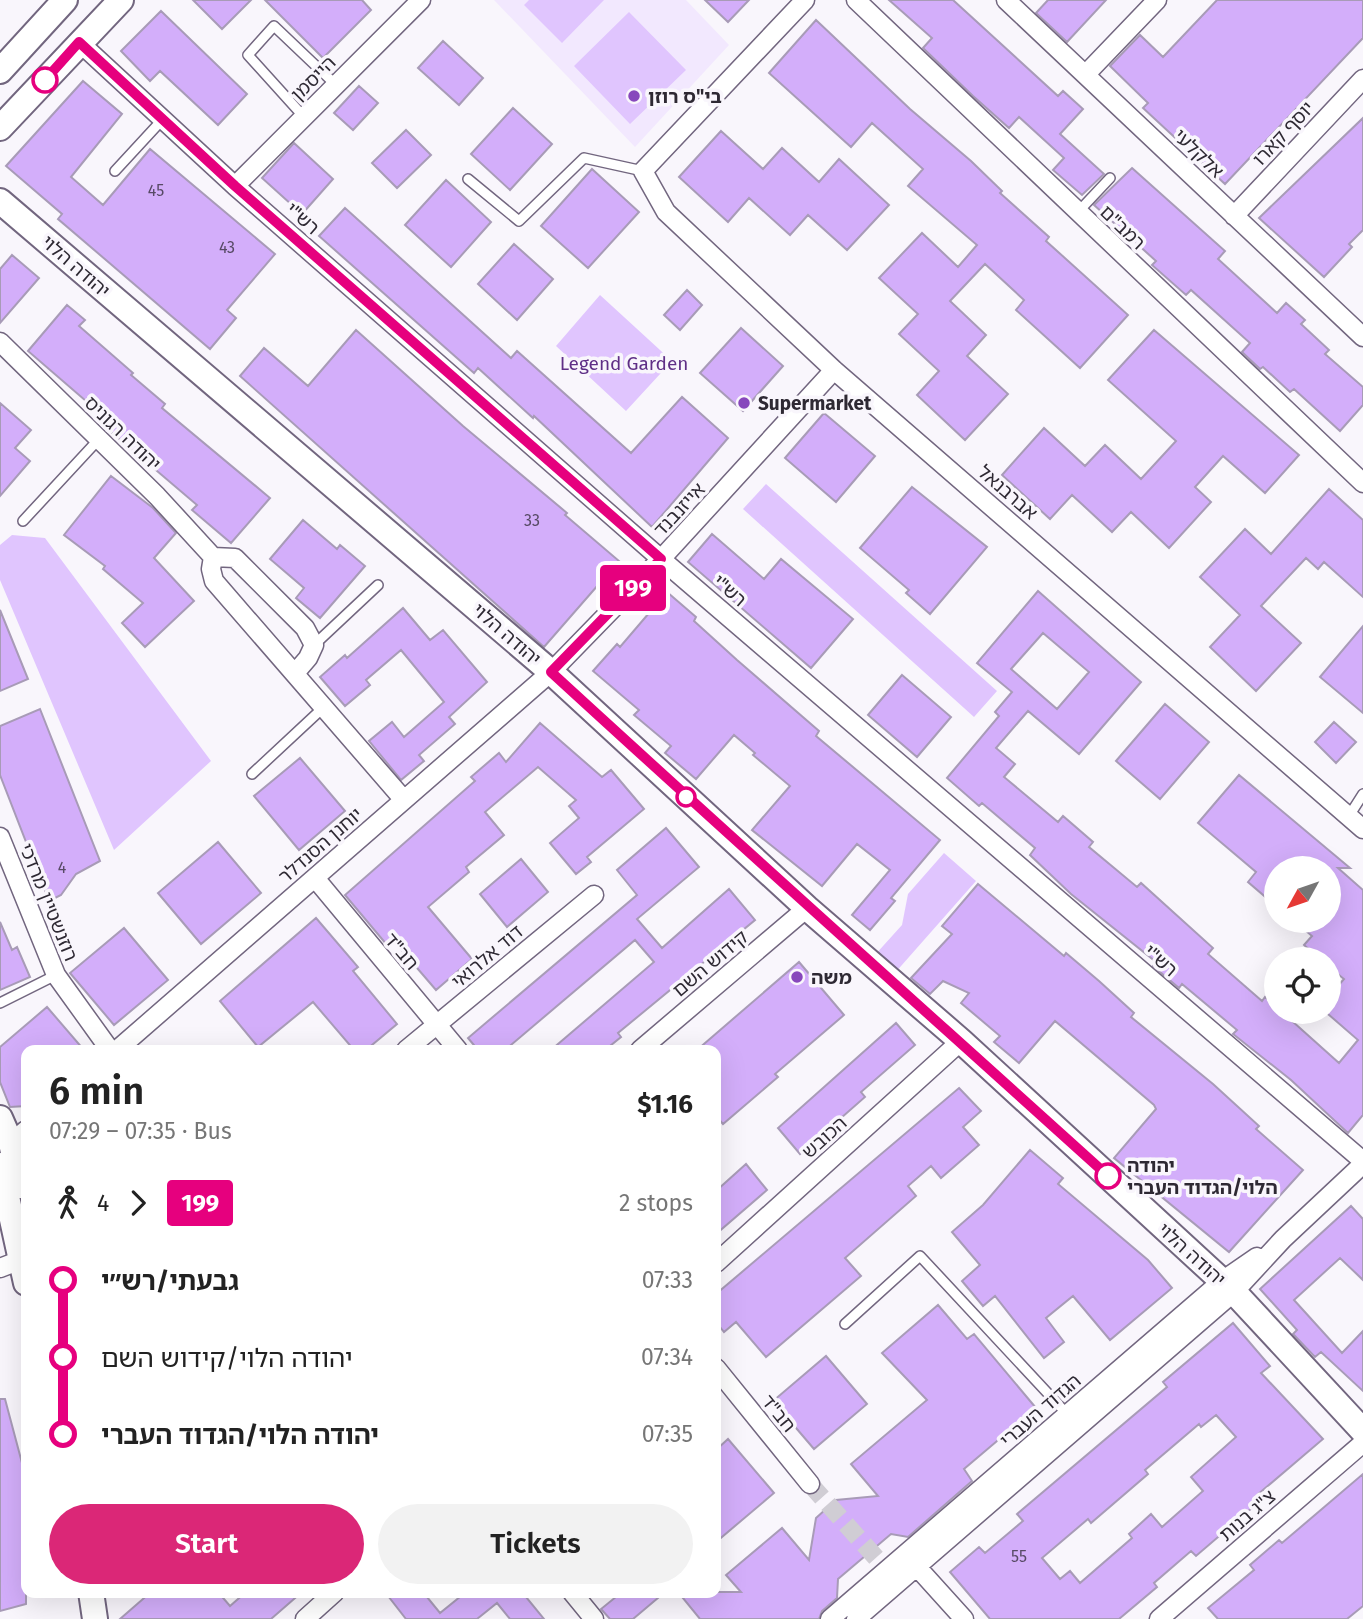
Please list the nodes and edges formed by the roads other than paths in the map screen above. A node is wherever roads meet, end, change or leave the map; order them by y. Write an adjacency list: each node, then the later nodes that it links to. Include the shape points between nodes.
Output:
1 (65, 0): 9 (street)
2 (121, 0): 8 (street)
3 (421, 0): 12 (street, הייסמן)
4 (805, 0): 17 (street)
5 (856, 0): 22 (street, רמב"ם)
6 (1006, 0): 10 (street, אלקלעי)
7 (1157, 0): 10 (street)
8 (79, 42): 14 (street, רש"י); 15 (street)
9 (0, 71)
10 (1086, 74): 23 (street, אלקלעי)
11 (1363, 79): 23 (street, יוסף קארו)
12 (336, 85): 13 (street, הייסמן); 13 (lane, via 274,26 248,55)
13 (304, 117): 20 (street, הייסמן)
14 (163, 119): 16 (lane); 20 (street, רש"י)
15 (0, 128)
16 (115, 171)
17 (643, 172): 19 (lane, via 584,158 519,221); 26 (street, אברבנאל, via 666,212)
18 (1110, 178): 22 (lane)
19 (468, 179)
20 (235, 186): 31 (street, רש"י)
21 (0, 201): 35 (street, יהודה הלוי)
22 (1078, 212): 28 (street, רמב"ם)
23 (1234, 216): 24 (street, אלקלעי)
24 (1363, 337)
25 (0, 342): 27 (street, יהודה רגוניס)
26 (834, 370): 31 (street, אייזנבנד); 40 (street, אברבנאל)
27 (99, 439): 29 (lane); 30 (street, יהודה רגוניס)
28 (1363, 483)
29 (23, 521)
30 (213, 557): 33 (street, יהודה רגוניס, via 235,558 304,628); 34 (street, יהודה רגוניס, via 214,581)
31 (661, 559): 35 (street, אייזנבנד); 57 (street, רש"י)
32 (378, 585): 33 (lane)
33 (314, 645): 34 (street)
34 (296, 671): 36 (street, יהודה רגוניס)
35 (551, 672): 39 (street, יוחנן הסנדלר); 45 (street, יהודה הלוי)
36 (324, 706): 37 (lane); 39 (street, יהודה רגוניס)
37 (252, 774)
38 (1363, 794): 40 (lane)
39 (404, 800): 43 (street, יוחנן הסנדלר)
40 (1349, 816): 41 (street, אברבנאל)
41 (1363, 829)
42 (0, 836): 46 (street, רוזנשטיין מרדכי)
43 (314, 878): 48 (street, חב"ד); 51 (street, יוחנן הסנדלר)
44 (594, 895): 48 (street, דוד אלרואי)
45 (807, 908): 49 (street, יהודה הלוי); 54 (street, קידוש השם)
46 (56, 975): 47 (lane); 50 (street, רוזנשטיין מרדכי)
47 (0, 1003)
48 (437, 1024): 52 (street, דוד אלרואי); 53 (street, חב"ד)
49 (961, 1041): 59 (street, הכובש); 61 (street, יהודה הלוי)
50 (106, 1045)
51 (123, 1045)
52 (412, 1045)
53 (454, 1045)
54 (646, 1045)
55 (0, 1118): 56 (street)
56 (12, 1146): 58 (street); 60 (street)
57 (1363, 1162): 61 (street, הגדוד העברי)
58 (21, 1186)
59 (721, 1258)
60 (18, 1267)
61 (1228, 1287): 64 (street, הגדוד העברי); 65 (street, יהודה הלוי)
62 (845, 1324): 64 (lane, via 920,1256)
63 (721, 1373): 67 (street, חב"ד)
64 (1073, 1420): 68 (street, הגדוד העברי); 77 (street, הגדוד העברי)
65 (1363, 1431)
66 (1363, 1443): 80 (street, צ"ג בנות)
67 (810, 1484)
68 (917, 1567): 78 (street, הגדוד העברי); 79 (street)
69 (92, 1598): 73 (street)
70 (105, 1598): 74 (street)
71 (328, 1598): 75 (street)
72 (577, 1598): 76 (street)
73 (95, 1619)
74 (108, 1619)
75 (305, 1619)
76 (594, 1619)
77 (830, 1619)
78 (856, 1619)
79 (964, 1619)
80 (1159, 1619)

